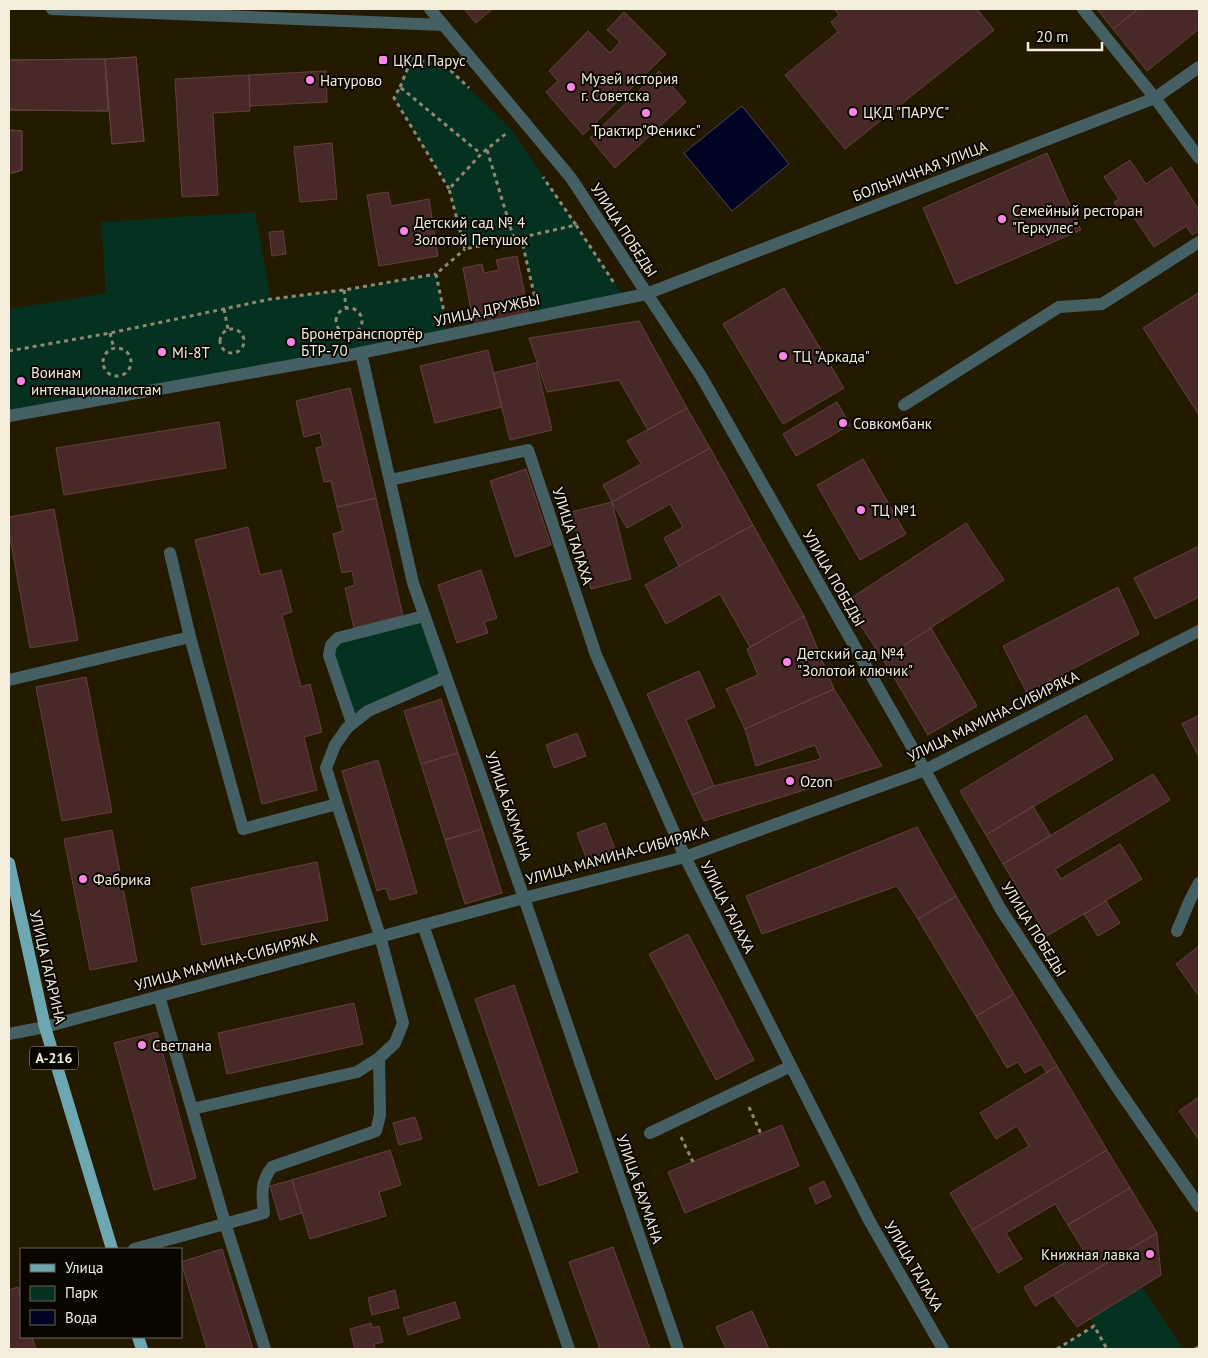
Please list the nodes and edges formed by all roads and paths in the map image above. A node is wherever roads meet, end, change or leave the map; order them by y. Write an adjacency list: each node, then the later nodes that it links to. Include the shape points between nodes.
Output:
1 (52, 9): 5 (street)
2 (262, 9): 5 (street)
3 (430, 9): 6 (street, УЛИЦА ПОБЕДЫ)
4 (1083, 9): 10 (street)
5 (271, 19): 6 (street)
6 (443, 25): 11 (street, УЛИЦА ПОБЕДЫ)
7 (1199, 67): 10 (street, БОЛЬНИЧНАЯ УЛИЦА)
8 (400, 87): 9 (path, via 412,58 449,68); 13 (path); 16 (path, via 394,98)
9 (470, 89)
10 (1155, 98): 14 (street); 24 (street, БОЛЬНИЧНАЯ УЛИЦА)
11 (522, 120): 12 (path); 24 (street, УЛИЦА ПОБЕДЫ, via 571,178)
12 (487, 150): 13 (path); 19 (path)
13 (482, 154): 16 (path)
14 (1199, 158)
15 (538, 169): 17 (path)
16 (449, 189): 21 (path)
17 (576, 225): 18 (path); 25 (path)
18 (521, 238): 19 (path); 28 (path)
19 (514, 239): 21 (path)
20 (1199, 242): 35 (street, via 1102,304 1059,307)
21 (465, 249): 22 (path)
22 (436, 274): 23 (path); 31 (path)
23 (344, 290): 26 (path); 27 (path, via 271,299)
24 (646, 294): 25 (street, УЛИЦА ДРУЖБЫ); 45 (street, УЛИЦА ПОБЕДЫ, via 701,376)
25 (624, 298): 28 (street, УЛИЦА ДРУЖБЫ)
26 (346, 308): 26 (path, via 339,313 337,326 350,334 358,331 362,319 358,311)
27 (224, 309): 29 (path); 30 (path)
28 (539, 316): 31 (street, УЛИЦА ДРУЖБЫ)
29 (228, 330): 29 (path, via 220,339 221,347 235,354 244,346 244,338 236,329)
30 (110, 333): 32 (path); 33 (path)
31 (448, 335): 34 (street, УЛИЦА ДРУЖБЫ)
32 (114, 349): 32 (path, via 106,354 104,368 120,376 128,371 130,359 123,350)
33 (9, 351)
34 (361, 353): 36 (street, УЛИЦА ДРУЖБЫ); 37 (street, УЛИЦА БАУМАНА)
35 (904, 405)
36 (9, 416)
37 (390, 480): 39 (street, УЛИЦА БАУМАНА, via 413,584); 47 (street, УЛИЦА ТАЛАХА, via 528,450 596,655)
38 (170, 553): 41 (street)
39 (424, 616): 42 (street, УЛИЦА БАУМАНА); 44 (street, via 338,638 331,645 330,655)
40 (1199, 631): 45 (street, УЛИЦА МАМИНА-СИБИРЯКА)
41 (190, 637): 43 (street); 46 (street, via 243,829)
42 (446, 677): 44 (street, via 368,711); 50 (street, УЛИЦА БАУМАНА)
43 (9, 680)
44 (352, 723): 46 (street, via 335,745 326,768)
45 (925, 770): 47 (street, УЛИЦА МАМИНА-СИБИРЯКА); 65 (street, УЛИЦА ПОБЕДЫ, via 1000,908)
46 (337, 804): 53 (street)
47 (685, 857): 50 (street, УЛИЦА МАМИНА-СИБИРЯКА); 58 (street, УЛИЦА ТАЛАХА)
48 (9, 863): 55 (main road, УЛИЦА ГАГАРИНА / А-216)
49 (1199, 883): 52 (street)
50 (524, 898): 51 (street, УЛИЦА МАМИНА-СИБИРЯКА); 72 (street, УЛИЦА БАУМАНА)
51 (423, 925): 53 (street, УЛИЦА МАМИНА-СИБИРЯКА); 71 (street)
52 (1177, 931)
53 (380, 936): 54 (street, УЛИЦА МАМИНА-СИБИРЯКА); 57 (street, via 403,1023 394,1043)
54 (158, 996): 55 (street, УЛИЦА МАМИНА-СИБИРЯКА); 60 (street)
55 (45, 1027): 56 (street, УЛИЦА МАМИНА-СИБИРЯКА); 67 (main road, УЛИЦА ГАГАРИНА / А-216)
56 (9, 1034)
57 (379, 1058): 60 (street, via 357,1072); 66 (street, via 380,1115 376,1131 272,1167 261,1190 264,1213)
58 (790, 1066): 59 (street); 73 (street, УЛИЦА ТАЛАХА, via 870,1222)
59 (742, 1089): 61 (street); 63 (path)
60 (192, 1109): 66 (street)
61 (674, 1122): 62 (street); 64 (path)
62 (650, 1133)
63 (760, 1134)
64 (693, 1162)
65 (1199, 1206)
66 (225, 1223): 68 (street); 70 (street)
67 (112, 1248)
68 (138, 1248)
69 (1199, 1347): 76 (path)
70 (266, 1349)
71 (569, 1349)
72 (678, 1349)
73 (943, 1349)
74 (1057, 1349): 75 (path, via 1094,1326)
75 (1107, 1349)
76 (1195, 1349)

